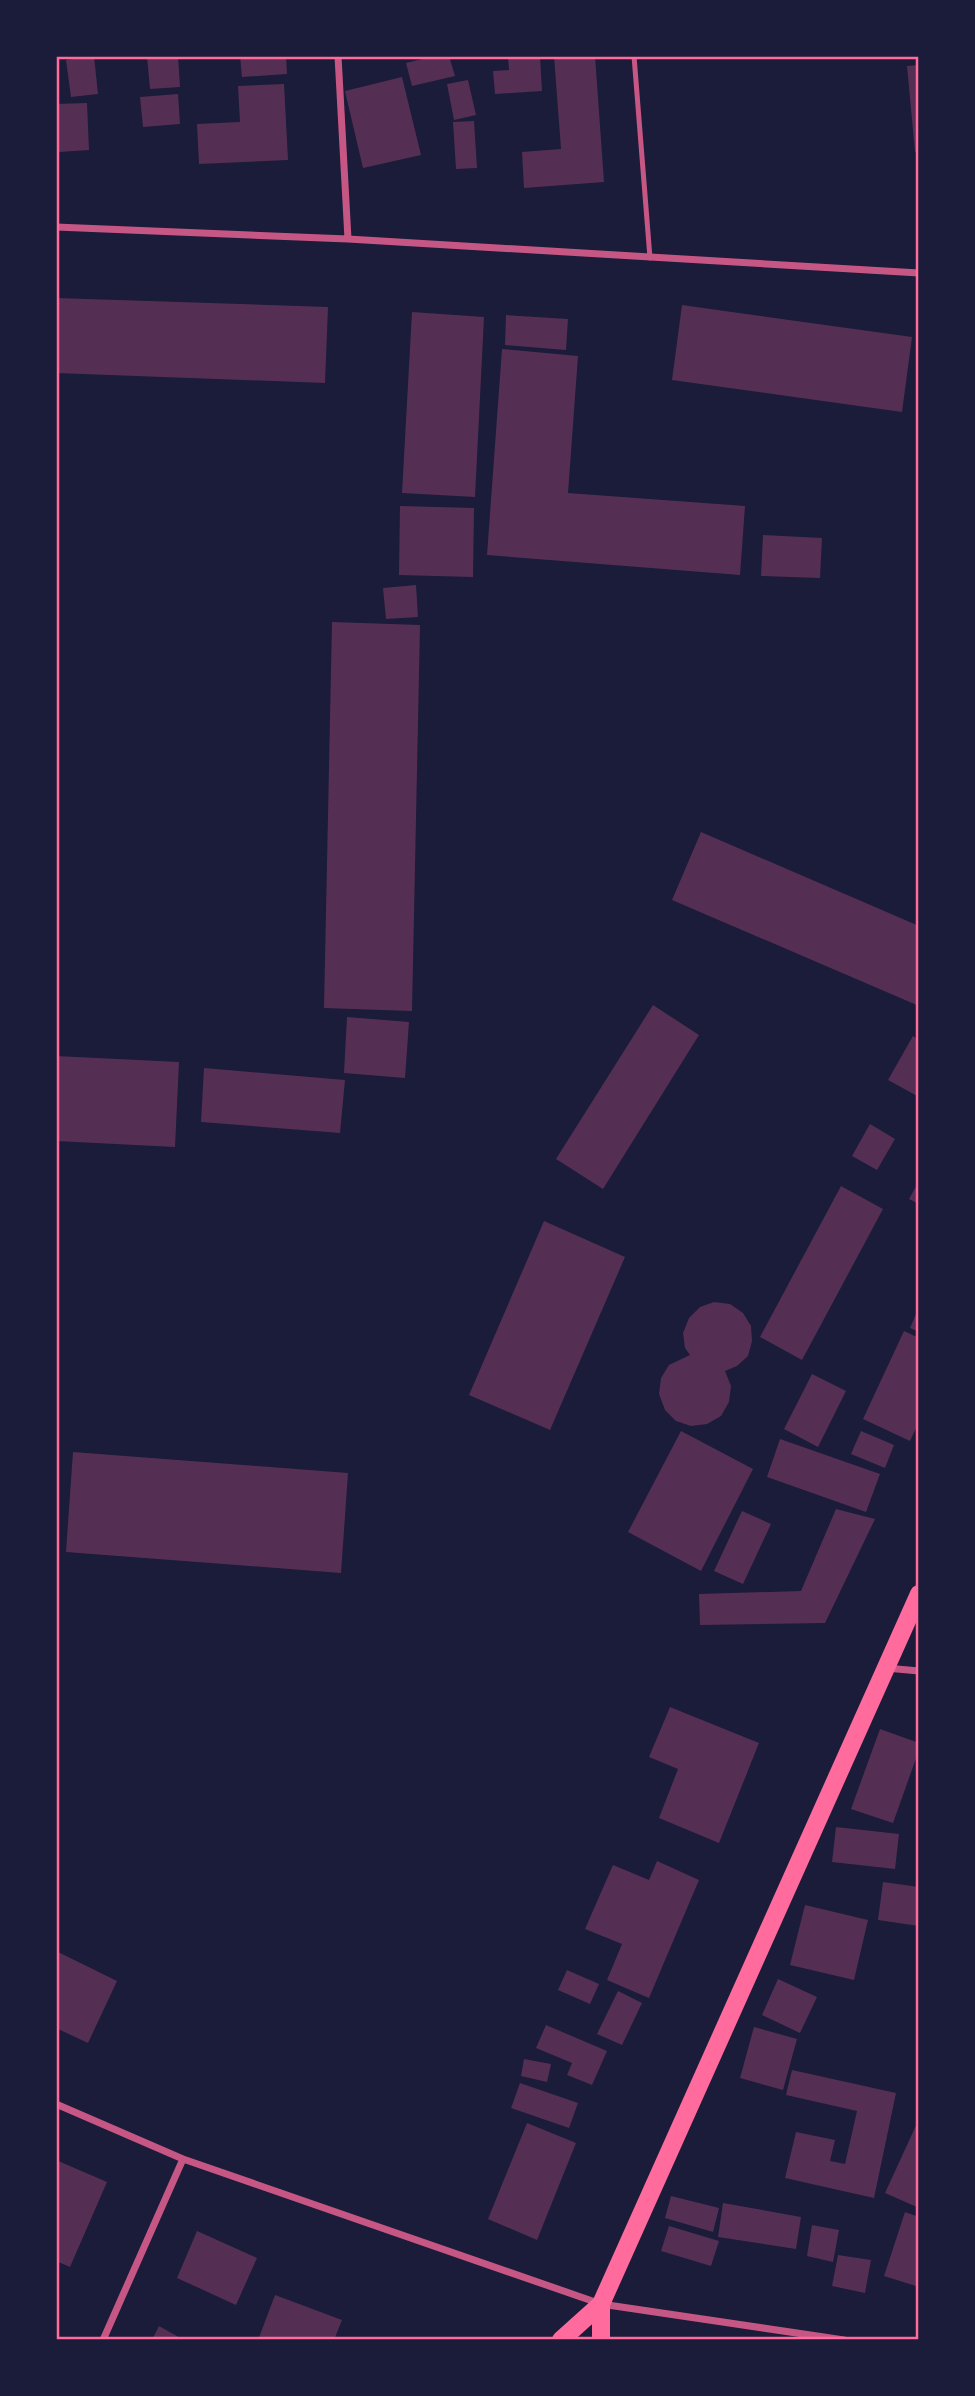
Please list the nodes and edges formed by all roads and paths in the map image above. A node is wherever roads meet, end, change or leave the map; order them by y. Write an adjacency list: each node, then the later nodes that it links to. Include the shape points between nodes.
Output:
1 (338, 56): 4 (street)
2 (634, 56): 5 (lane)
3 (56, 227): 4 (street)
4 (348, 239): 5 (street)
5 (650, 258): 6 (street)
6 (919, 273)
7 (919, 1594): 8 (main road)
8 (886, 1668): 9 (street); 12 (main road)
9 (919, 1671)
10 (56, 2104): 11 (street)
11 (183, 2159): 12 (street); 13 (street)
12 (601, 2304): 14 (main road); 15 (main road); 16 (street)
13 (103, 2340)
14 (561, 2340)
15 (601, 2340)
16 (844, 2340)

